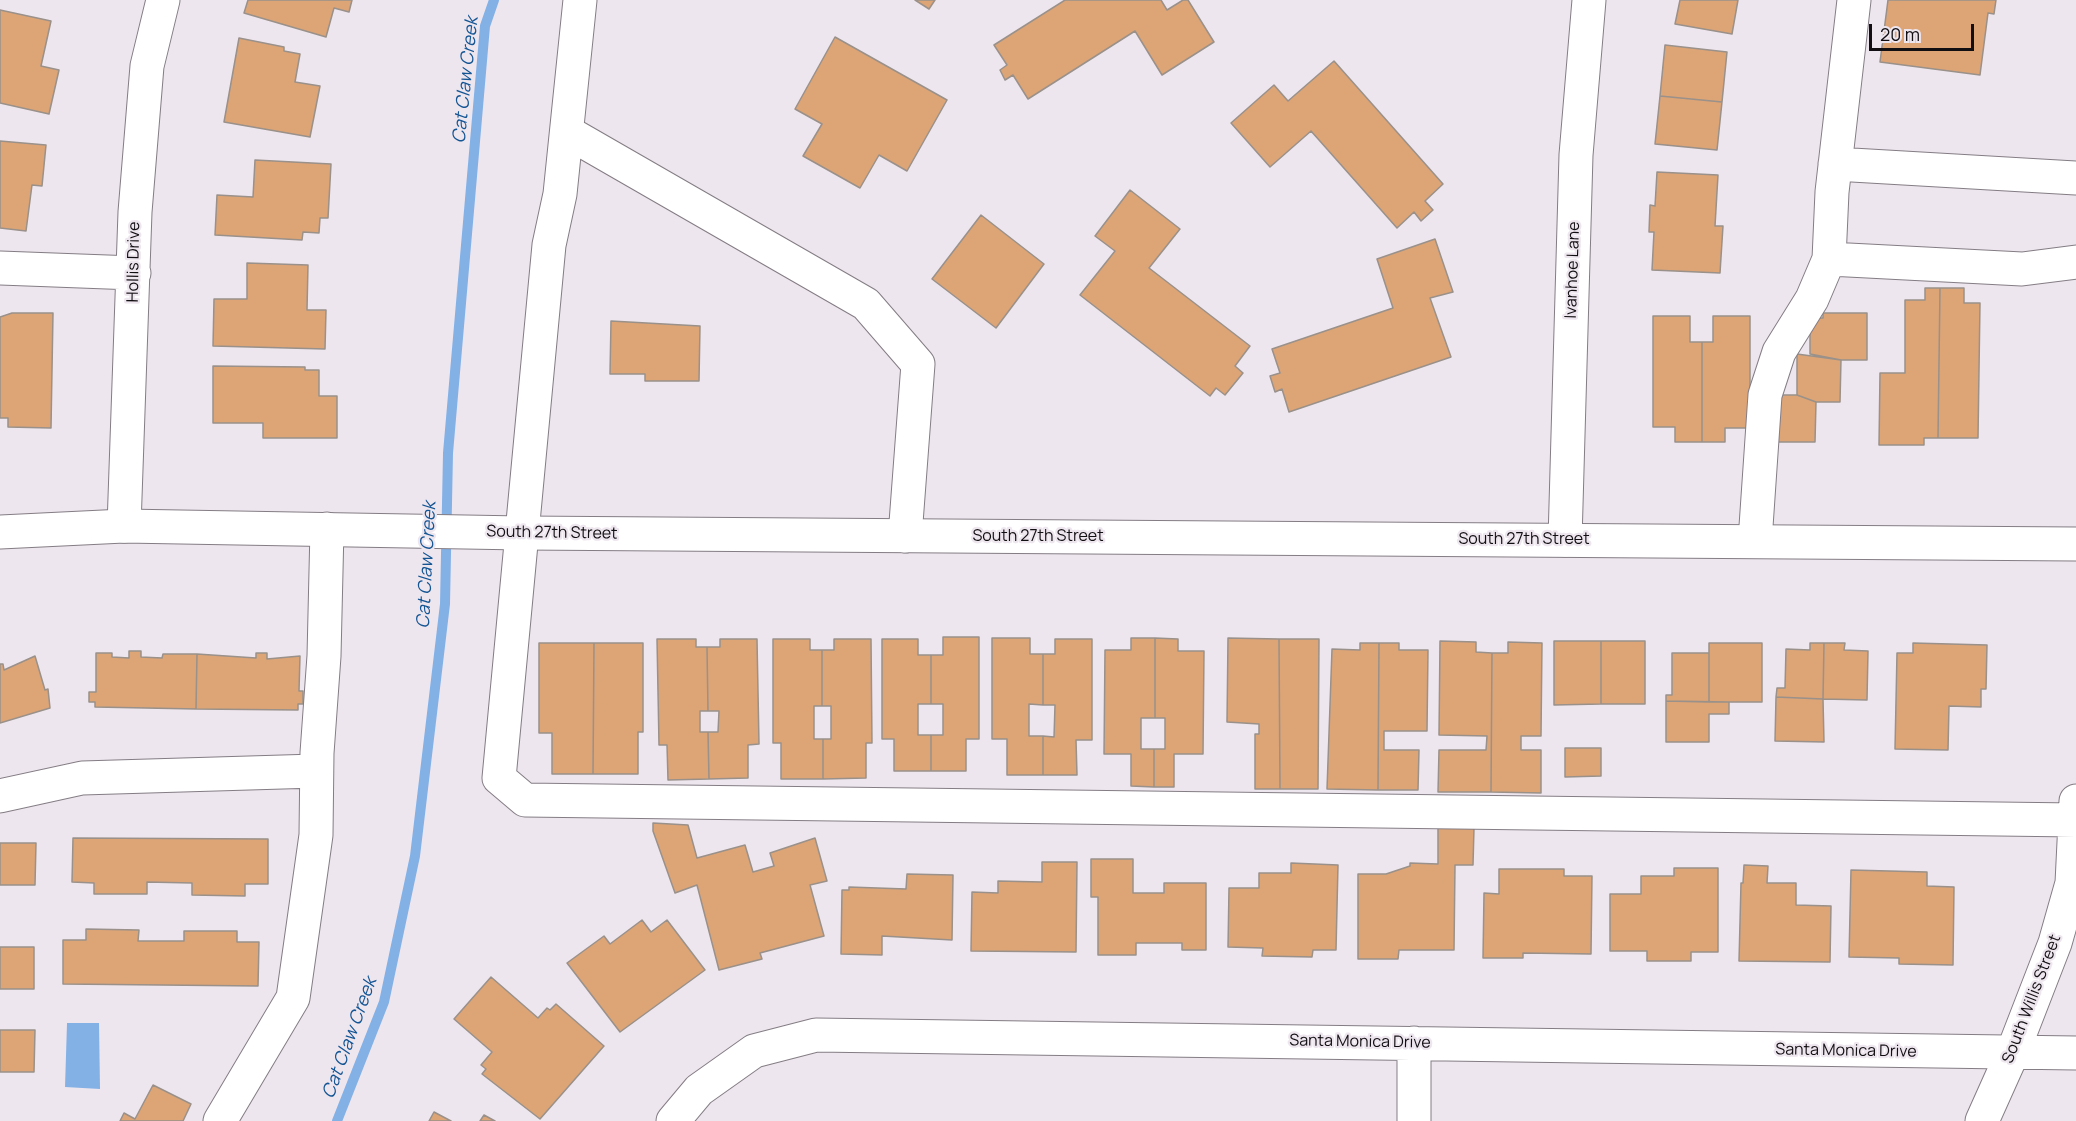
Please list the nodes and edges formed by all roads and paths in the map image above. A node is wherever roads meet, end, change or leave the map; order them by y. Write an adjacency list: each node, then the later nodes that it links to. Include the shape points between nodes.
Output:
1 (163, 0): 11 (street, Hollis Drive, via 147,66)
2 (580, 0): 5 (street)
3 (1589, 0): 17 (street, Ivanhoe Lane, via 1576,155)
4 (1854, 0): 6 (street)
5 (567, 132): 15 (street, via 549,245); 16 (street, via 866,304 918,364)
6 (1835, 164): 7 (street); 8 (street)
7 (2076, 178)
8 (1828, 259): 9 (street, via 2022,269); 18 (street, via 1812,299 1779,352 1765,395)
9 (2076, 262)
10 (0, 268): 11 (street)
11 (134, 273): 12 (street, Hollis Drive)
12 (124, 526): 13 (street, South 27th Street); 14 (street, South 27th Street)
13 (327, 529): 15 (street, South 27th Street); 20 (street)
14 (0, 532)
15 (522, 533): 16 (street, South 27th Street); 22 (street, via 499,778 525,801)
16 (905, 536): 17 (street, South 27th Street)
17 (1565, 540): 18 (street, South 27th Street)
18 (1755, 542): 19 (street, South 27th Street)
19 (2076, 544)
20 (316, 771): 21 (street, via 82,778); 26 (street, via 316,835 293,998)
21 (0, 796)
22 (2076, 814): 25 (street, South Willis Street, via 2073,883 2055,943)
23 (1414, 1043): 25 (street, Santa Monica Drive); 27 (street, Santa Monica Drive, via 816,1035 754,1051 699,1090); 28 (street)
24 (2076, 1053): 25 (street, Santa Monica Drive)
25 (2012, 1054): 29 (street, South Willis Street)
26 (220, 1121)
27 (673, 1121)
28 (1414, 1121)
29 (1982, 1121)

